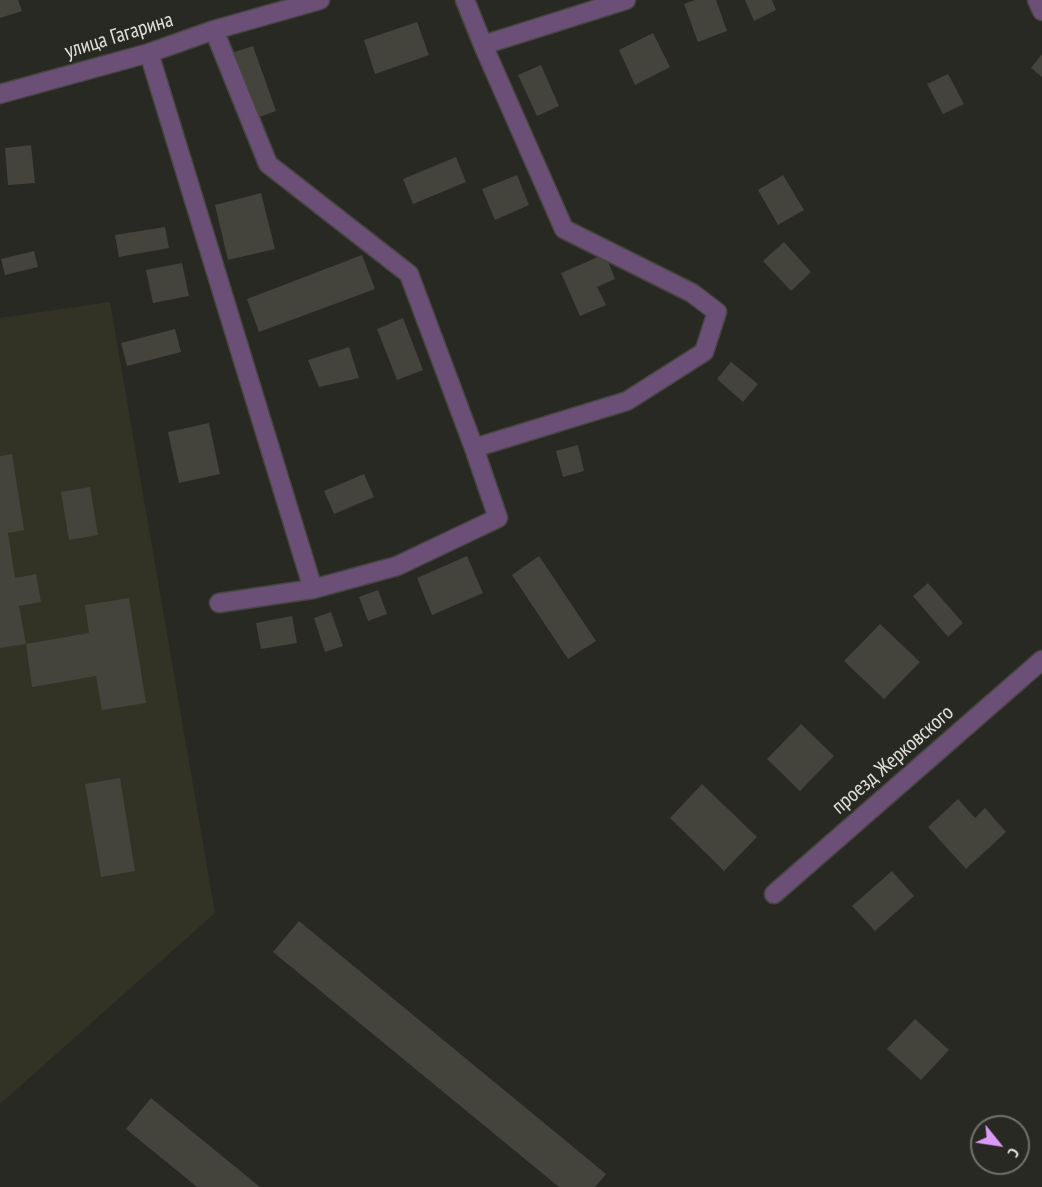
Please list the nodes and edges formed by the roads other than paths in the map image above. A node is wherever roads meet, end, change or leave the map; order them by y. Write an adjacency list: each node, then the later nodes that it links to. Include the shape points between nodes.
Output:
1 (320, 0): 6 (street, улица Гагарина)
2 (465, 0): 7 (street)
3 (626, 0): 7 (street)
4 (1037, 0): 5 (street)
5 (1042, 11)
6 (214, 30): 8 (street, улица Гагарина); 10 (street, via 268,164 409,274)
7 (483, 45): 10 (street, via 564,230 692,293 717,312 704,352 627,401)
8 (149, 53): 9 (street, улица Гагарина); 11 (street)
9 (0, 94)
10 (474, 447): 11 (street, via 498,518 397,566)
11 (313, 589): 12 (street)
12 (219, 603)
13 (1042, 660): 14 (street, проезд Жерковского)
14 (774, 894)

